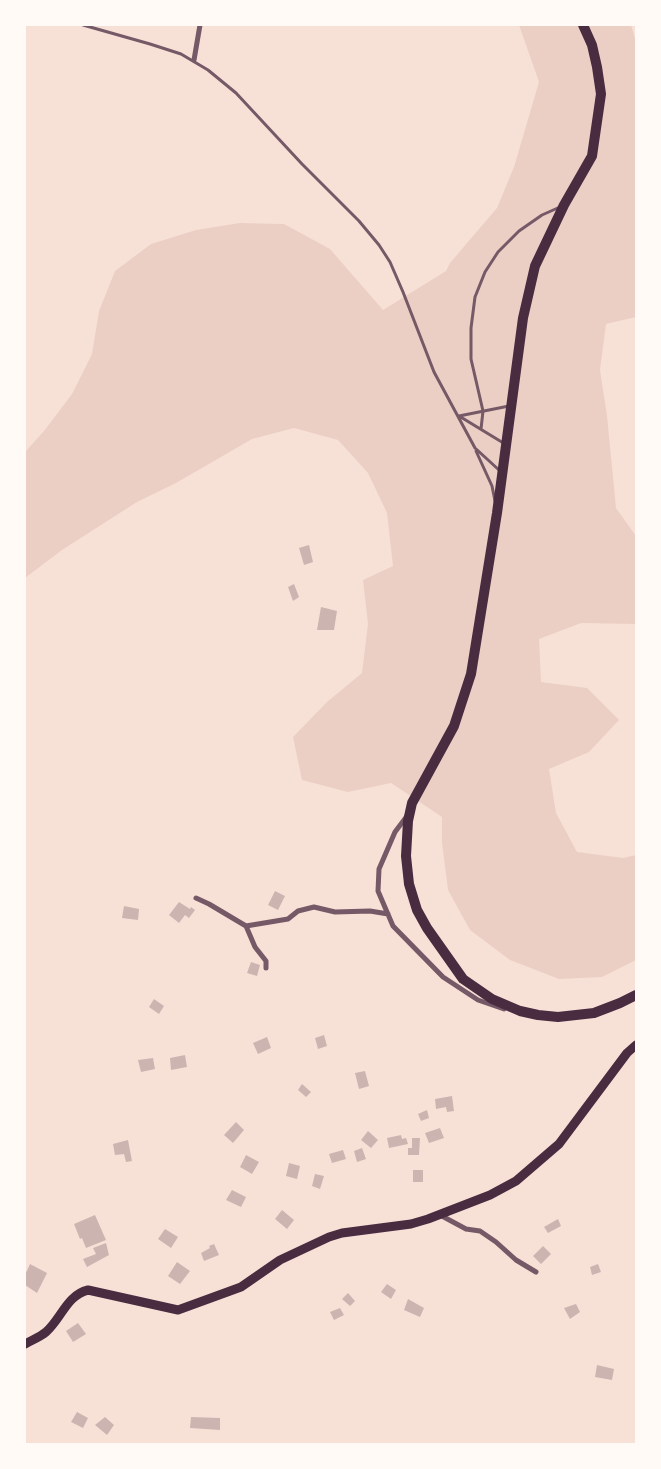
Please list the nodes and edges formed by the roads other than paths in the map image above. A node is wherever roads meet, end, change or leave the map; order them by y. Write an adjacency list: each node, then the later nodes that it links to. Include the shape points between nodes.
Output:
1 (83, 25): 4 (lane)
2 (200, 25): 4 (street)
3 (584, 25): 5 (highway, via 592,45 601,94 592,156)
4 (194, 60): 8 (lane, via 236,93 379,246 390,262 434,372)
5 (564, 205): 6 (highway, via 535,266 523,318); 7 (lane, via 519,231 484,272 475,296 471,328 472,359)
6 (511, 406): 7 (lane); 10 (highway)
7 (483, 411): 8 (lane); 9 (lane)
8 (458, 416): 9 (lane); 11 (lane)
9 (480, 429): 10 (lane)
10 (506, 444): 12 (highway)
11 (475, 448): 12 (lane); 13 (lane, via 492,486)
12 (503, 473): 13 (highway)
13 (497, 513): 14 (highway, via 471,674 454,726)
14 (410, 811): 16 (street, via 395,832 379,869 378,891); 20 (highway, via 406,856 409,884 427,928 463,979 492,999)
15 (196, 898): 17 (street)
16 (388, 914): 17 (street, via 335,912 314,907 298,911 288,919); 20 (street, via 393,926 443,977 478,1000 508,1011)
17 (246, 926): 18 (street, via 266,961)
18 (266, 968)
19 (636, 995): 20 (highway, via 594,1013 558,1017)
20 (538, 1015)
21 (636, 1045): 22 (main road, via 559,1144 505,1188)
22 (440, 1215): 23 (street, via 466,1229 480,1231); 24 (main road, via 411,1224 329,1237 280,1260 241,1287 178,1310 88,1290 81,1292 47,1331)
23 (536, 1272)
24 (25, 1344)

